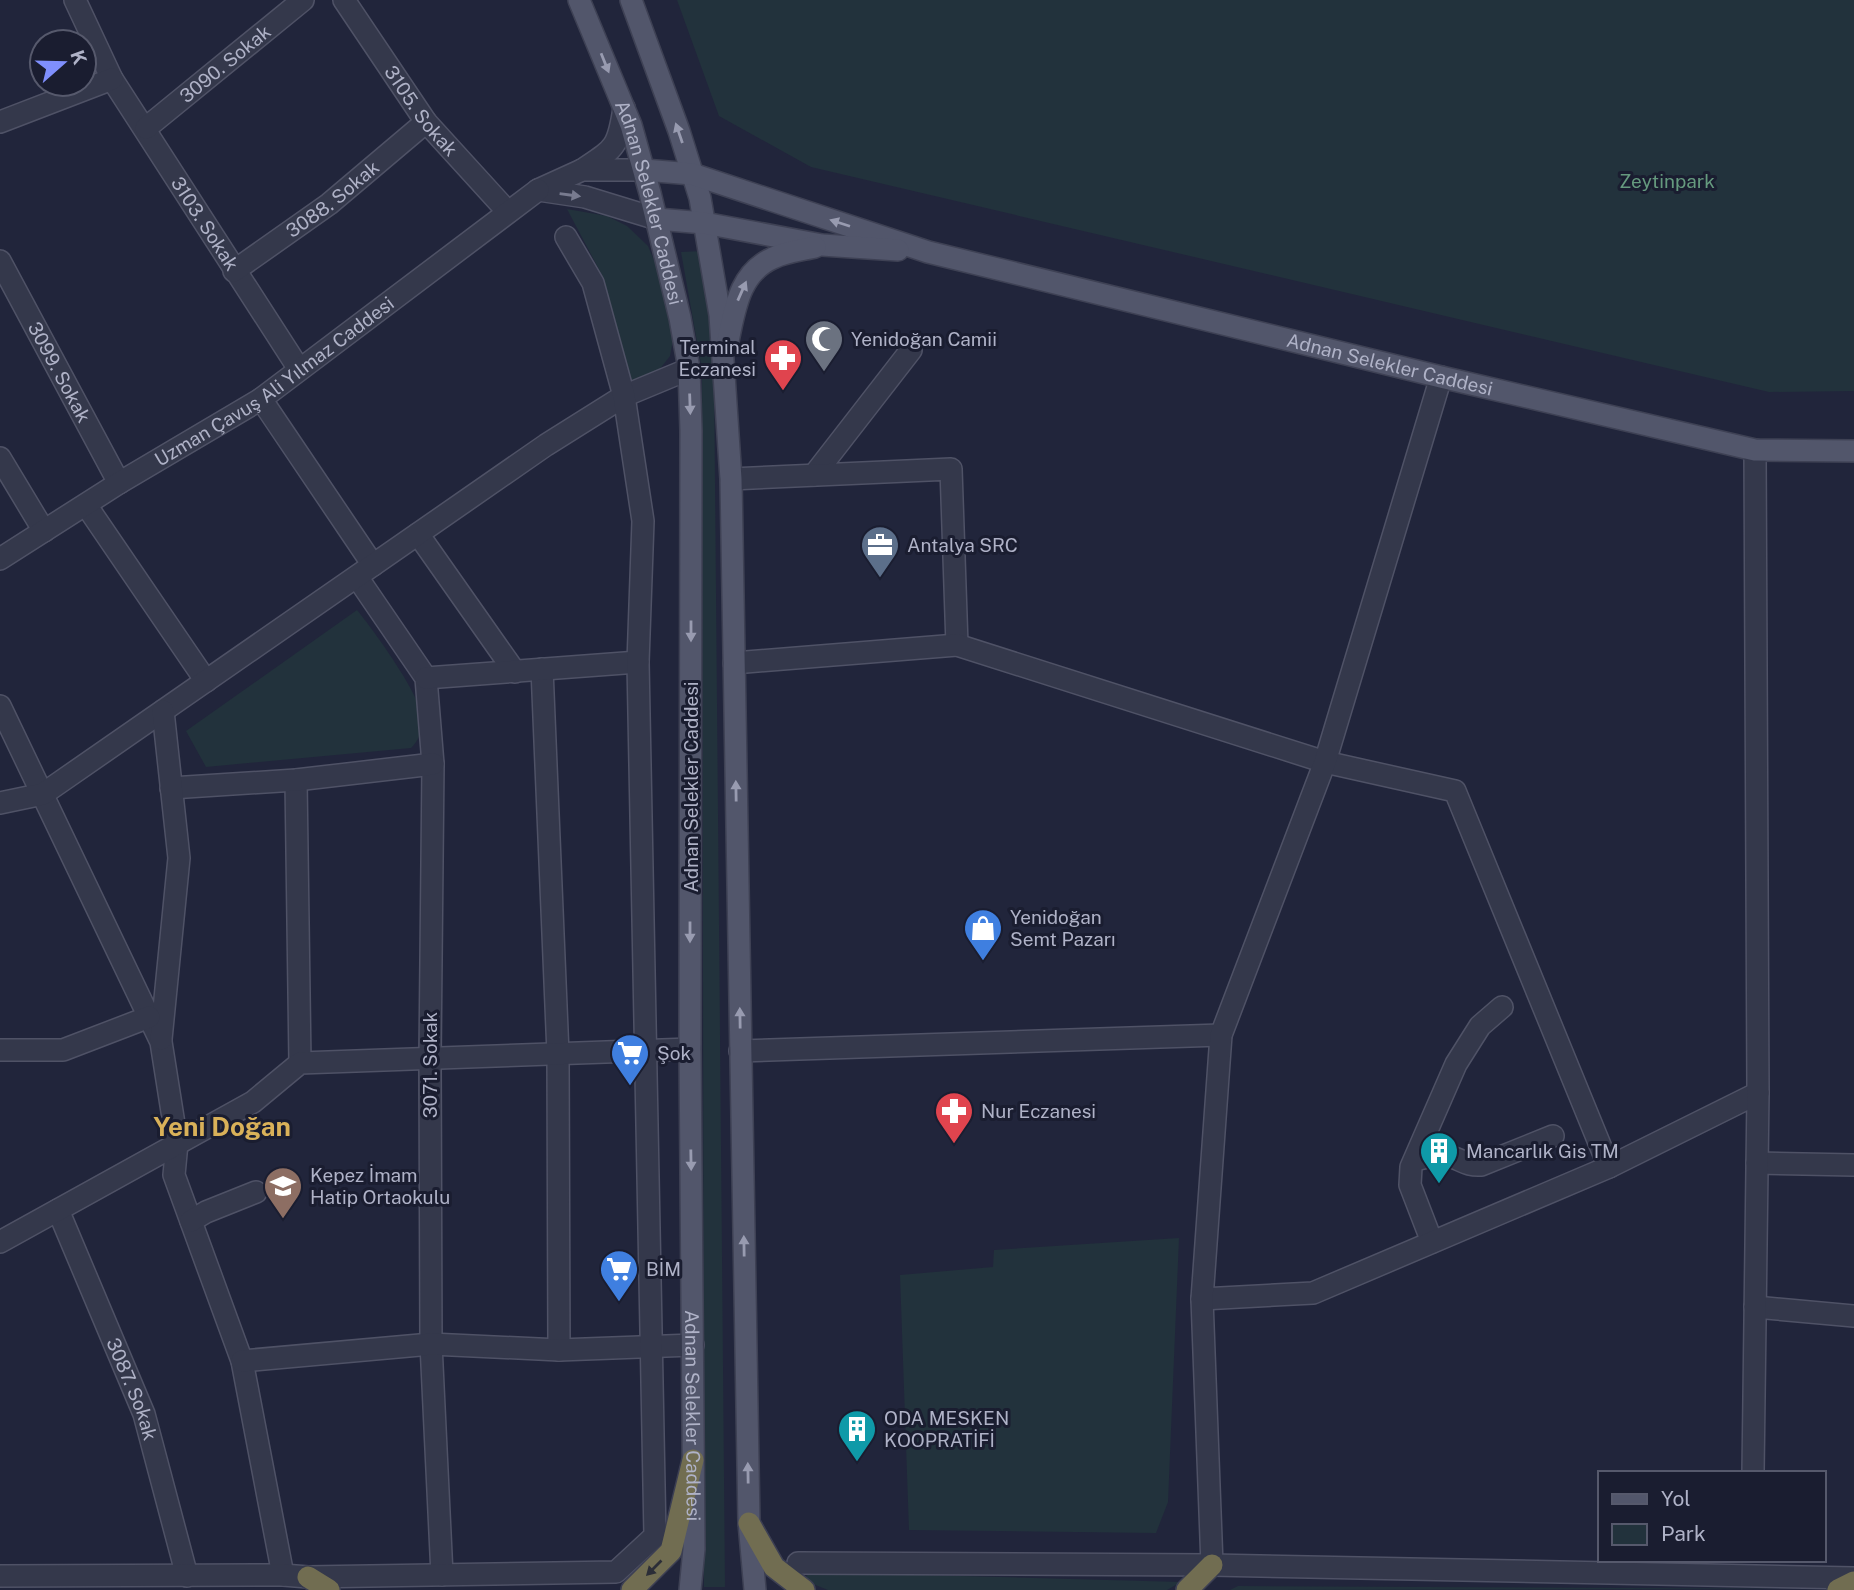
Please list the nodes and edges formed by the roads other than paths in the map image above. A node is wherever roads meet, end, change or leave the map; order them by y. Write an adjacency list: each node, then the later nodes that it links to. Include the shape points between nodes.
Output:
1 (75, 0): 6 (street, 3103. Sokak)
2 (303, 0): 10 (street, 3090. Sokak)
3 (344, 0): 8 (street, 3105. Sokak)
4 (579, 0): 7 (main road, Adnan Selekler Caddesi, one-way to 7)
5 (631, 0): 13 (main road, Adnan Selekler Caddesi, one-way to 5)
6 (113, 79): 9 (street); 10 (street, 3103. Sokak)
7 (624, 108): 11 (street, Uzman Çavuş Ali Yılmaz Caddesi, via 612,150); 12 (main road, Adnan Selekler Caddesi)
8 (426, 121): 15 (street, 3105. Sokak); 22 (street, 3088. Sokak, via 329,204)
9 (0, 122)
10 (146, 128): 22 (street, 3103. Sokak)
11 (582, 170): 12 (street); 14 (street, Uzman Çavuş Ali Yılmaz Caddesi)
12 (644, 170): 13 (main road); 16 (main road, Adnan Selekler Caddesi)
13 (692, 174): 17 (main road, Adnan Selekler Caddesi); 20 (main road, Adnan Selekler Caddesi, one-way to 13)
14 (538, 190): 15 (street, Uzman Çavuş Ali Yılmaz Caddesi); 16 (street, one-way to 16, via 585,197)
15 (508, 212): 25 (street, Uzman Çavuş Ali Yılmaz Caddesi)
16 (657, 219): 17 (main road); 26 (main road, Adnan Selekler Caddesi)
17 (704, 223): 19 (main road, Adnan Selekler Caddesi); 24 (main road, Adnan Selekler Caddesi)
18 (566, 237): 28 (street, via 593,283)
19 (822, 245): 20 (main road, Adnan Selekler Caddesi); 24 (main road, Adnan Selekler Caddesi, one-way to 19, via 744,282 773,258)
20 (928, 252): 27 (main road, Adnan Selekler Caddesi)
21 (0, 261): 35 (street, 3099. Sokak)
22 (234, 271): 25 (street, 3103. Sokak)
23 (911, 351): 33 (street)
24 (724, 357): 34 (main road, Adnan Selekler Caddesi)
25 (299, 369): 29 (street, Uzman Çavuş Ali Yılmaz Caddesi)
26 (689, 369): 28 (street); 60 (main road, Adnan Selekler Caddesi, one-way to 60)
27 (1441, 377): 30 (main road, Adnan Selekler Caddesi); 50 (street)
28 (624, 396): 38 (street); 42 (street, via 643,521)
29 (261, 399): 35 (street, Uzman Çavuş Ali Yılmaz Caddesi); 40 (street, 3071. Sokak)
30 (1755, 450): 31 (main road, Adnan Selekler Caddesi); 67 (street)
31 (1854, 451)
32 (0, 458): 37 (street)
33 (814, 475): 34 (street); 41 (street, via 951,469)
34 (731, 479): 43 (main road, Adnan Selekler Caddesi)
35 (119, 483): 36 (street, Uzman Çavuş Ali Yılmaz Caddesi)
36 (86, 505): 37 (street, Uzman Çavuş Ali Yılmaz Caddesi); 47 (street)
37 (44, 531): 39 (street, Uzman Çavuş Ali Yılmaz Caddesi)
38 (418, 534): 40 (street); 45 (street)
39 (0, 559)
40 (365, 571): 46 (street, 3071. Sokak); 47 (street)
41 (957, 645): 43 (street); 50 (street)
42 (638, 662): 44 (street); 62 (street)
43 (734, 663): 63 (main road, Adnan Selekler Caddesi, one-way to 43)
44 (542, 670): 45 (street); 64 (street)
45 (515, 672): 46 (street)
46 (426, 678): 51 (street, 3071. Sokak)
47 (206, 681): 49 (street)
48 (0, 706): 54 (street)
49 (163, 711): 53 (street); 54 (street)
50 (1325, 762): 58 (street); 73 (street, via 1455,790)
51 (433, 764): 52 (street); 65 (street, 3071. Sokak)
52 (296, 779): 53 (street); 66 (street)
53 (172, 788): 59 (street, via 180,858)
54 (43, 794): 55 (street); 57 (street)
55 (0, 803)
56 (1502, 1007): 70 (street, via 1480,1026 1456,1064)
57 (149, 1017): 59 (street); 61 (street, via 63,1050)
58 (1221, 1035): 63 (street); 79 (street)
59 (161, 1042): 69 (street)
60 (690, 1049): 62 (street); 83 (main road, Adnan Selekler Caddesi, one-way to 83)
61 (0, 1050)
62 (645, 1051): 64 (street); 84 (street)
63 (740, 1051): 89 (main road, Adnan Selekler Caddesi, one-way to 63)
64 (558, 1054): 65 (street); 85 (street)
65 (430, 1058): 66 (street); 82 (street, 3071. Sokak)
66 (300, 1063): 69 (street, via 253,1102)
67 (1758, 1093): 71 (street); 73 (street)
68 (1553, 1136): 70 (street, via 1481,1165 1471,1166 1447,1156)
69 (177, 1143): 75 (street); 76 (street, via 174,1175)
70 (1415, 1160): 78 (street, via 1410,1185)
71 (1757, 1163): 72 (street); 80 (street)
72 (1854, 1165)
73 (1609, 1167): 78 (street)
74 (256, 1192): 76 (street)
75 (58, 1210): 77 (street); 96 (street, 3087. Sokak, via 144,1414)
76 (191, 1221): 86 (street)
77 (0, 1242)
78 (1432, 1242): 79 (street, via 1313,1293)
79 (1202, 1299): 91 (street)
80 (1755, 1307): 81 (street); 88 (street)
81 (1854, 1316)
82 (431, 1344): 85 (street); 86 (street); 94 (street, 3071. Sokak)
83 (693, 1345): 84 (street); 87 (main road, Adnan Selekler Caddesi)
84 (651, 1347): 85 (street); 94 (street, via 654,1536 615,1572)
85 (559, 1350)
86 (242, 1361): 93 (street)
87 (693, 1460): 100 (highway, one-way to 100, via 671,1551); 101 (main road, Adnan Selekler Caddesi)
88 (1753, 1471)
89 (749, 1523): 102 (main road, Adnan Selekler Caddesi); 103 (highway, via 774,1566)
90 (798, 1563): 91 (street)
91 (1212, 1565): 92 (street); 104 (highway)
92 (1752, 1568): 98 (street)
93 (283, 1575): 96 (street); 97 (street)
94 (442, 1575): 97 (street)
95 (0, 1576): 96 (street)
96 (187, 1576)
97 (308, 1577): 99 (highway)
98 (1854, 1580): 105 (highway)
99 (329, 1590)
100 (632, 1590)
101 (690, 1590)
102 (755, 1590)
103 (804, 1590)
104 (1187, 1590)
105 (1838, 1590)

